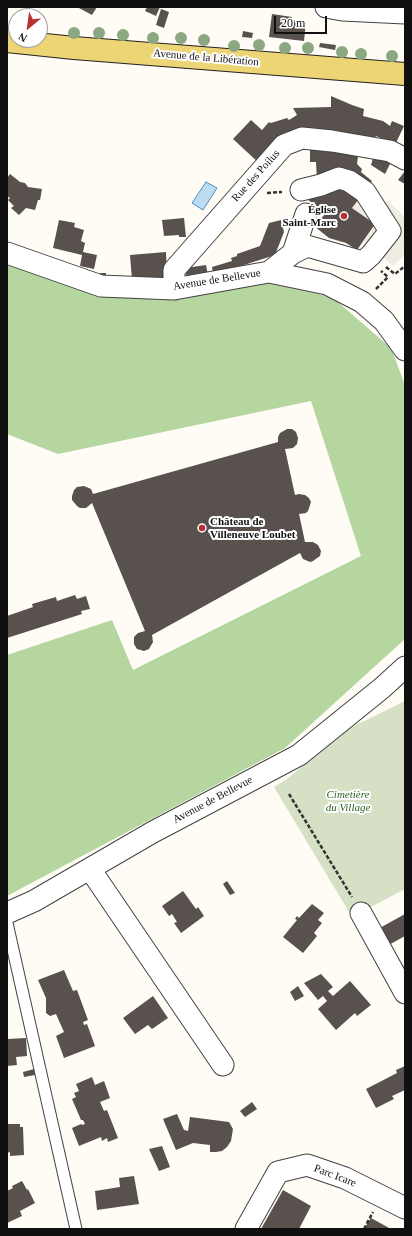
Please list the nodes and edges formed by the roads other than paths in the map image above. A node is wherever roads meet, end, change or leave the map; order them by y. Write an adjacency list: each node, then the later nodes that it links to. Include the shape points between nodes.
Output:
1 (326, 7): 2 (street)
2 (405, 13)
3 (7, 41): 4 (main road, Avenue de la Libération)
4 (405, 74)
5 (405, 159): 11 (street, Rue des Poilus, via 390,152 332,141 302,138 284,145 174,270)
6 (301, 190): 9 (street, via 339,178 349,181 365,192 390,231 363,262 307,246)
7 (306, 214): 9 (street)
8 (7, 253): 11 (street, Avenue de Bellevue, via 101,286)
9 (293, 253): 10 (street)
10 (269, 272): 11 (street, Avenue de Bellevue); 12 (street, Avenue de Bellevue, via 327,284 362,302 384,321)
11 (174, 289)
12 (405, 350)
13 (405, 667): 14 (street, Avenue de Bellevue, via 298,755 153,832)
14 (90, 869): 16 (street, Avenue de Bellevue); 19 (street)
15 (361, 913): 18 (street)
16 (7, 914)
17 (7, 923): 21 (lane)
18 (405, 993)
19 (223, 1065)
20 (405, 1208): 22 (street, Parc Icare, via 345,1178 307,1165 278,1172)
21 (76, 1229)
22 (246, 1229)

